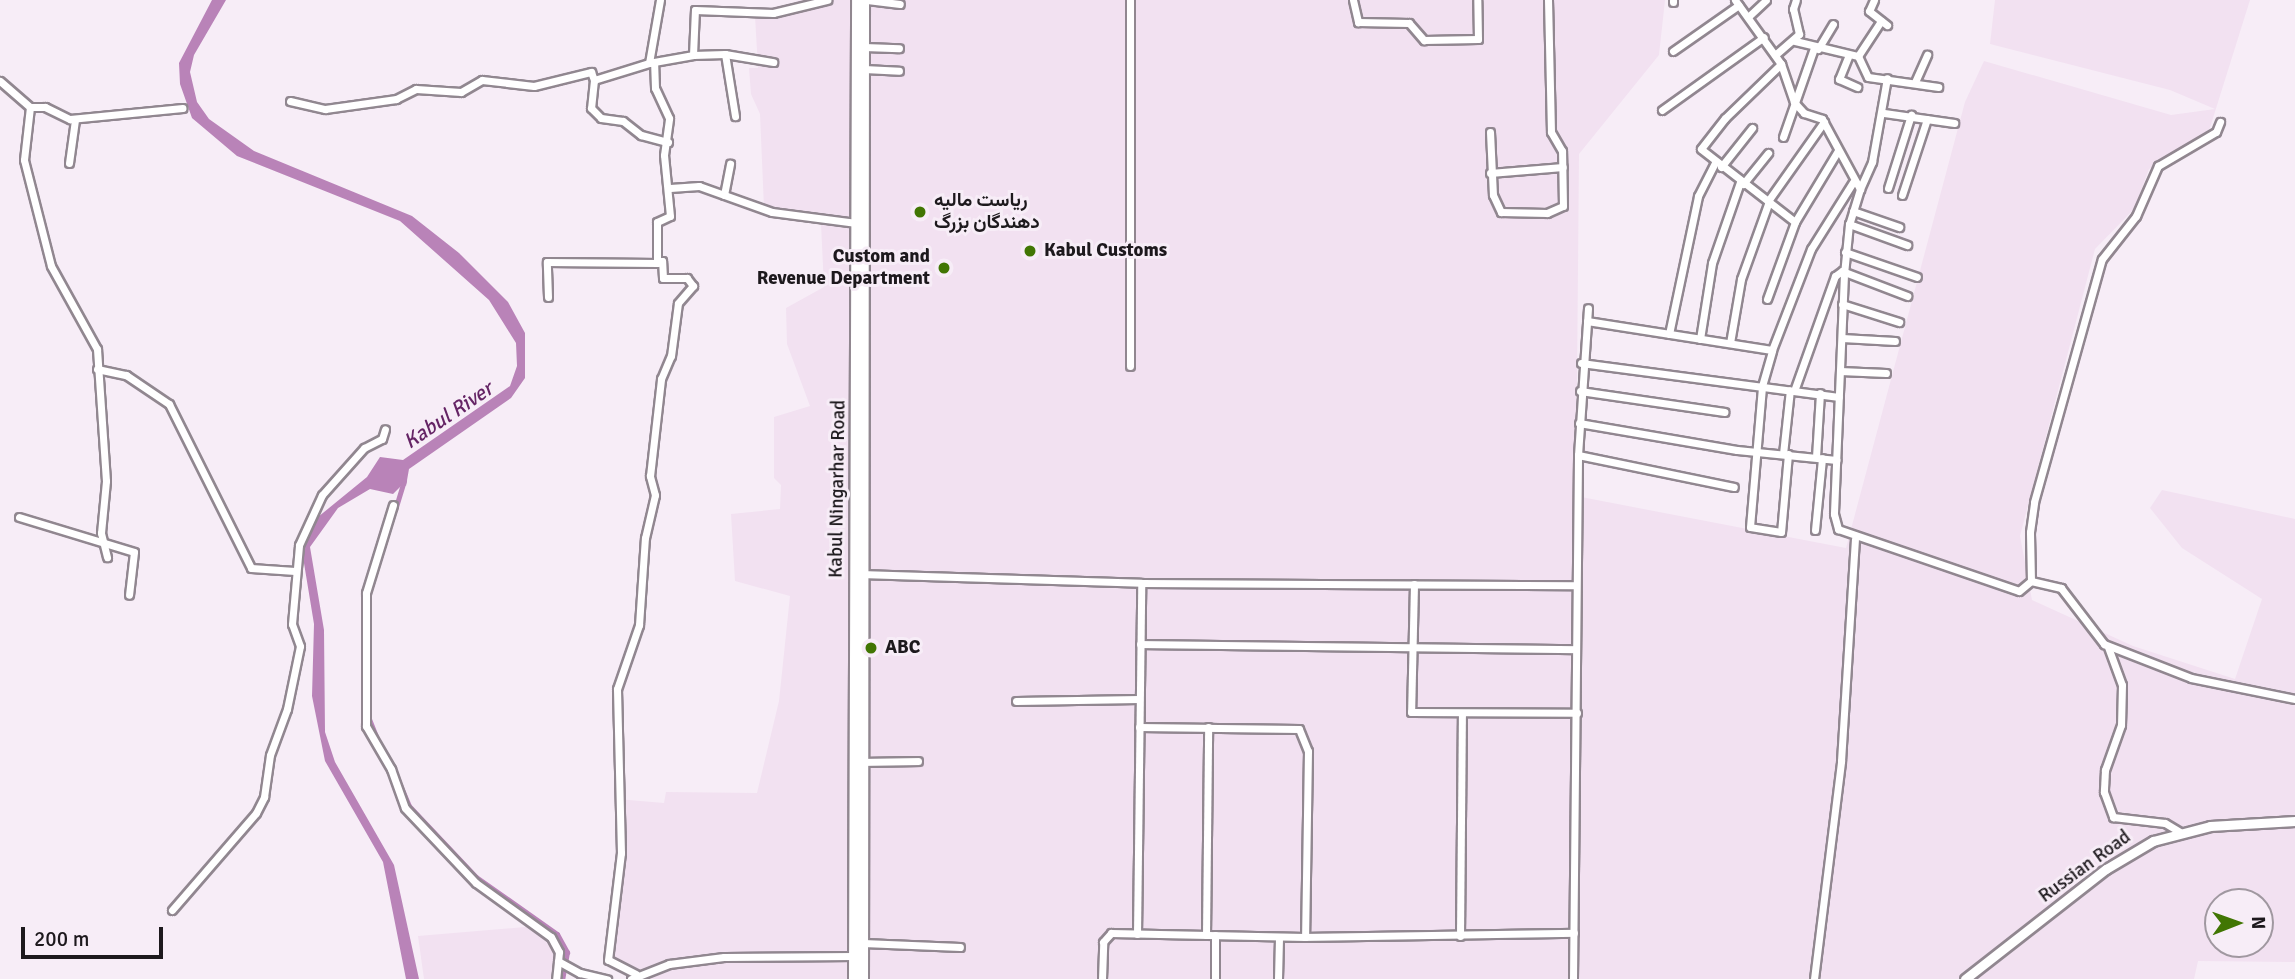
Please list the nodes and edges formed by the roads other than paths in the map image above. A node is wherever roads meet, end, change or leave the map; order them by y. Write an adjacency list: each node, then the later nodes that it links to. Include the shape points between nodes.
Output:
1 (660, 0): 28 (street)
2 (827, 0): 23 (street, via 773,13 695,10)
3 (857, 0): 73 (highway, Kabul Ningarhar Road)
4 (866, 0): 13 (street); 18 (highway, Kabul Ningarhar Road)
5 (1130, 0): 95 (street)
6 (1353, 0): 7 (street, via 1358,22 1409,23 1424,40 1478,39)
7 (1477, 0)
8 (1548, 0): 61 (street, via 1551,132 1562,151)
9 (1766, 0): 14 (street)
10 (1796, 0): 17 (street, via 1793,9 1800,28)
11 (1874, 0): 26 (street, via 1868,11 1884,23)
12 (1737, 3): 14 (street); 21 (street)
13 (900, 4)
14 (1749, 16): 16 (street)
15 (1833, 24): 20 (street)
16 (1764, 37): 24 (street); 43 (street)
17 (1795, 41): 20 (street); 24 (street)
18 (864, 47): 19 (street); 31 (highway, Kabul Ningarhar Road)
19 (899, 48)
20 (1816, 48): 27 (street); 40 (street)
21 (1673, 51)
22 (725, 54): 23 (street); 29 (street); 46 (street)
23 (693, 55): 28 (street)
24 (1775, 55): 30 (street)
25 (1927, 55): 36 (street)
26 (1858, 56): 27 (street); 33 (street, via 1868,77)
27 (1848, 57): 37 (street, via 1839,79)
28 (652, 62): 34 (street); 55 (street, via 655,88 669,118)
29 (773, 62)
30 (1781, 64): 40 (street); 60 (street, via 1703,145 1702,153)
31 (864, 68): 32 (street); 120 (highway, Kabul Ningarhar Road)
32 (899, 71)
33 (1887, 78): 36 (street); 44 (street)
34 (594, 80): 39 (street, via 591,72 534,86 482,80 461,92 416,89 396,99 325,108); 55 (street, via 591,108 601,118 623,121 648,138)
35 (0, 81): 41 (street)
36 (1915, 82): 38 (street)
37 (1857, 87)
38 (1938, 87)
39 (290, 101)
40 (1794, 102): 49 (street); 54 (street)
41 (30, 107): 48 (street, via 45,107); 96 (street, via 24,160 51,266 96,344)
42 (182, 108): 48 (street)
43 (1662, 110)
44 (1884, 113): 45 (street); 67 (street)
45 (1911, 115): 47 (street); 66 (street)
46 (735, 116)
47 (1927, 119): 51 (street); 69 (street)
48 (75, 120): 58 (street)
49 (1824, 122): 56 (street); 70 (street)
50 (2220, 122): 121 (street, via 2216,132 2158,166 2136,216 2102,259 2034,502)
51 (1954, 123)
52 (1752, 128): 60 (street)
53 (1490, 132): 62 (street)
54 (1783, 138)
55 (668, 142): 65 (street, via 664,155)
56 (1837, 152): 63 (street); 72 (street)
57 (1768, 153): 64 (street)
58 (69, 163)
59 (730, 164): 68 (street)
60 (1718, 165): 64 (street); 88 (street, via 1698,196)
61 (1563, 167): 62 (street); 62 (street, via 1563,206 1547,213 1501,212)
62 (1490, 173)
63 (1853, 182): 67 (street); 93 (street, via 1811,249)
64 (1741, 183): 70 (street); 89 (street, via 1712,263)
65 (670, 188): 68 (street, via 699,186); 78 (street, via 670,216 657,222)
66 (1888, 188)
67 (1860, 189): 71 (street)
68 (724, 195): 73 (street, via 772,212)
69 (1902, 195)
70 (1768, 203): 72 (street); 92 (street, via 1741,279)
71 (1853, 211): 74 (street); 75 (street)
72 (1795, 222): 83 (street)
73 (856, 223): 120 (highway, Kabul Ningarhar Road)
74 (1849, 224): 76 (street); 77 (street)
75 (1899, 227)
76 (1907, 245)
77 (1845, 252): 79 (street); 80 (street)
78 (657, 263): 82 (street, via 547,262); 155 (street, via 662,261 663,278 693,282 692,292 678,303 670,356 661,379 650,476 655,495 645,538 639,625 617,690 621,853 608,960)
79 (1844, 274): 81 (street); 84 (street); 100 (street, via 1835,276)
80 (1917, 277)
81 (1908, 296)
82 (548, 297)
83 (1767, 299)
84 (1842, 304): 87 (street); 90 (street)
85 (1588, 308): 86 (street)
86 (1587, 321): 88 (street); 94 (street)
87 (1899, 321)
88 (1668, 334): 89 (street)
89 (1700, 338): 92 (street)
90 (1842, 338): 91 (street); 97 (street)
91 (1895, 341)
92 (1730, 343): 93 (street)
93 (1772, 351): 99 (street)
94 (1581, 363): 99 (street); 101 (street)
95 (1130, 366)
96 (96, 369): 117 (street, via 106,481 101,533); 119 (street, via 126,375 169,404 251,568)
97 (1840, 371): 98 (street); 103 (street)
98 (1885, 373)
99 (1762, 386): 100 (street); 107 (street)
100 (1792, 390): 102 (street); 108 (street)
101 (1580, 391): 104 (street); 105 (street)
102 (1820, 393): 103 (street); 110 (street)
103 (1839, 397): 111 (street)
104 (1724, 412)
105 (1579, 423): 107 (street); 109 (street)
106 (385, 429): 119 (street, via 382,439 364,448 322,495 299,545)
107 (1756, 452): 108 (street); 108 (street, via 1750,527 1779,532)
108 (1786, 454): 110 (street)
109 (1578, 456): 112 (street); 124 (street)
110 (1819, 457): 111 (street); 115 (street)
111 (1837, 460): 116 (street, via 1835,522 1838,529)
112 (1734, 487)
113 (393, 505): 154 (street, via 366,593 366,726 391,769 405,808 476,883 551,937)
114 (19, 517): 117 (street)
115 (1815, 530)
116 (1855, 538): 121 (street, via 2019,591); 164 (street, via 1841,761)
117 (107, 547): 118 (street); 125 (street, via 134,552)
118 (107, 557)
119 (295, 572): 143 (street, via 292,624 300,646 270,755 264,797 256,813)
120 (859, 574): 122 (street); 138 (highway, Kabul Ningarhar Road); 142 (highway, Kabul Ningarhar Road)
121 (2032, 581): 127 (street, via 2061,588)
122 (1141, 583): 123 (street); 126 (street)
123 (1414, 584): 124 (street); 128 (street)
124 (1576, 586): 129 (street)
125 (130, 595)
126 (1140, 644): 128 (street); 130 (street)
127 (2108, 646): 131 (street, via 2192,678); 141 (street, via 2122,685 2121,725 2105,770 2104,792 2113,817 2165,823)
128 (1412, 649): 129 (street); 133 (street, via 1411,712)
129 (1576, 649): 134 (street)
130 (1139, 699): 132 (street); 135 (street)
131 (2295, 699)
132 (1016, 701)
133 (1462, 713): 134 (street); 148 (street)
134 (1577, 713): 144 (street)
135 (1139, 727): 136 (street); 145 (street)
136 (1208, 727): 146 (street); 150 (street, via 1299,729 1306,737)
137 (918, 761): 138 (street)
138 (862, 762): 142 (highway, Kabul Ningarhar Road)
139 (2295, 821): 140 (main road, Russian Road)
140 (2244, 826): 141 (main road, Russian Road); 166 (main road, Russian Road, via 2155,846 2109,873)
141 (2180, 832): 165 (main road, Russian Road, via 2153,841 2106,869)
142 (858, 834): 151 (highway, Kabul Ningarhar Road); 153 (highway, Kabul Ningarhar Road)
143 (172, 910)
144 (1574, 933): 148 (street); 163 (street)
145 (1137, 934): 146 (street); 160 (street, via 1106,935)
146 (1206, 935): 147 (street)
147 (1215, 935): 149 (street); 161 (street)
148 (1460, 936): 150 (street)
149 (1279, 937): 150 (street); 162 (street)
150 (1305, 937)
151 (863, 943): 152 (street); 159 (highway, Kabul Ningarhar Road)
152 (960, 947)
153 (854, 956): 155 (street, via 724,957); 158 (highway, Kabul Ningarhar Road)
154 (558, 961): 156 (street); 157 (street)
155 (633, 977)
156 (556, 979)
157 (607, 979)
158 (854, 979)
159 (863, 979)
160 (1102, 979)
161 (1215, 979)
162 (1278, 979)
163 (1573, 979)
164 (1814, 979)
165 (1965, 979)
166 (1974, 979)

